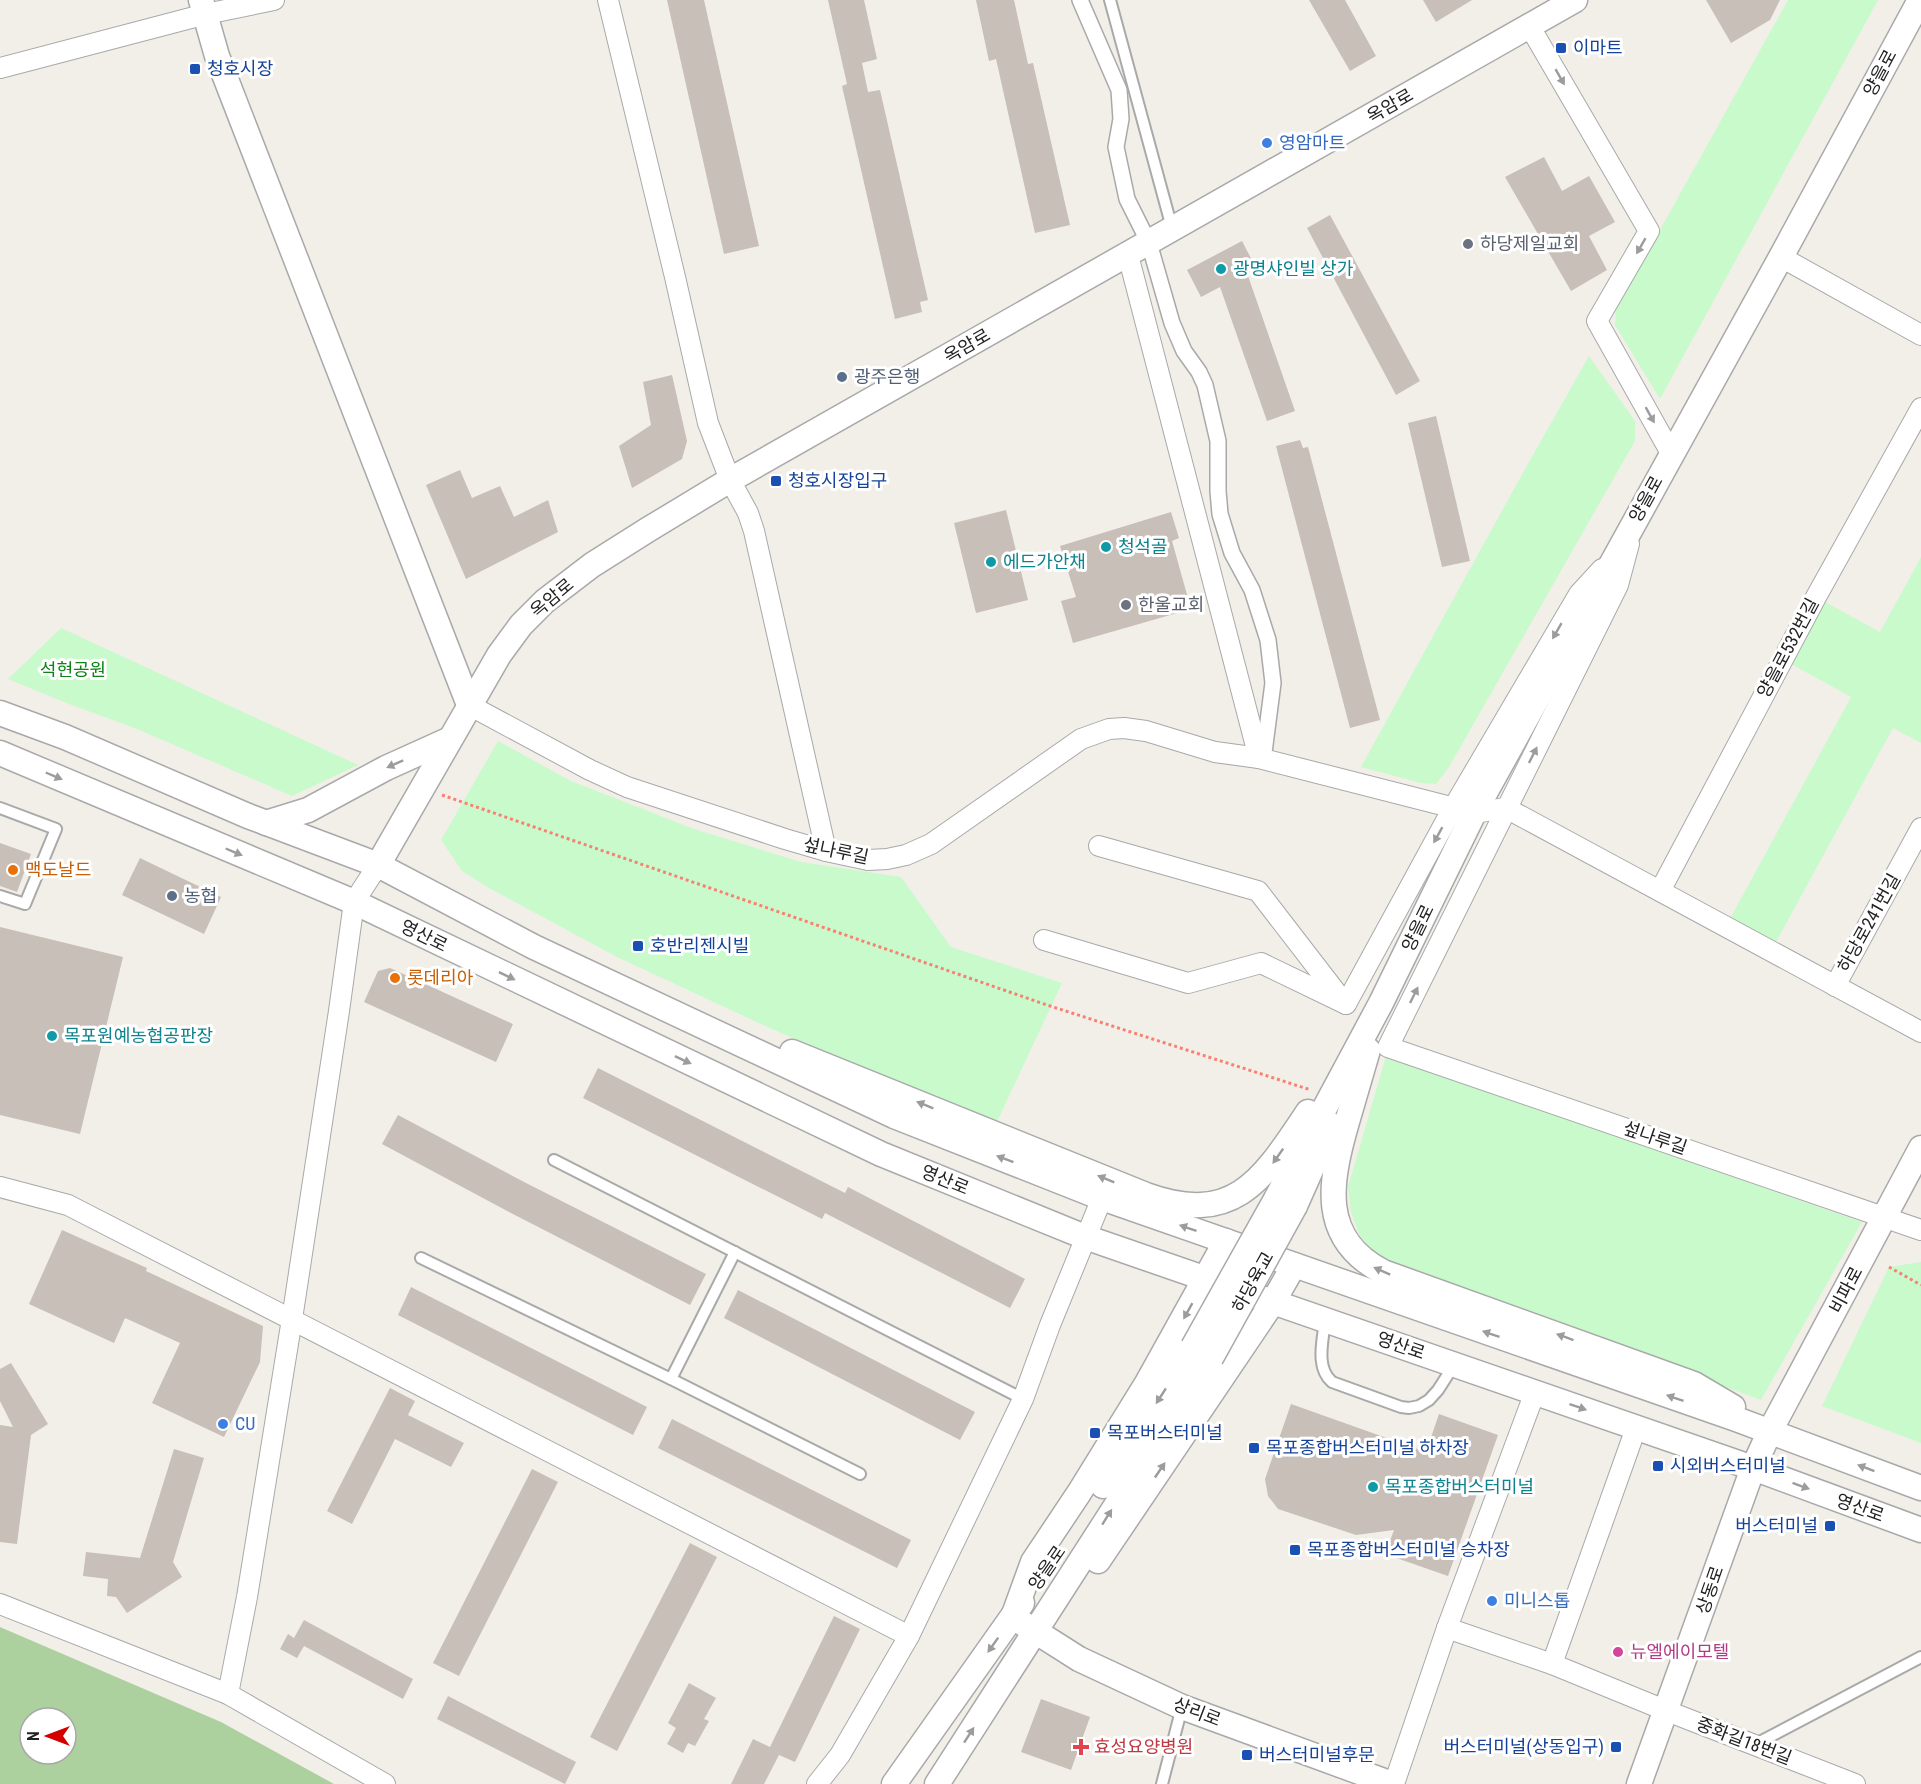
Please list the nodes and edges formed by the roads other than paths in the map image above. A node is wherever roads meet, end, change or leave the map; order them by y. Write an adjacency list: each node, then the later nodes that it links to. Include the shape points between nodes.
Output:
1 (274, 0): 7 (street)
2 (608, 0): 17 (street, via 708,423)
3 (1080, 0): 11 (street, via 1119,90 1117,161 1127,199)
4 (1110, 0): 10 (lane)
5 (1575, 0): 8 (street, 옥암로)
6 (1920, 0): 13 (street, 양을로)
7 (203, 7): 9 (street); 19 (street, via 218,56)
8 (1530, 27): 10 (street, 옥암로); 16 (street, one-way to 16, via 1649,231 1597,321)
9 (0, 68)
10 (1172, 230): 11 (street, 옥암로)
11 (1149, 243): 12 (street, 옥암로); 23 (street, via 1172,323 1205,385 1218,441 1220,514 1268,640 1273,683)
12 (1128, 255): 17 (street, 옥암로); 23 (street)
13 (1781, 257): 14 (street); 16 (street, 양을로)
14 (1921, 335)
15 (1921, 408): 32 (street, 양을로532번길, via 1815,597)
16 (1671, 453): 18 (street, 양을로)
17 (730, 480): 19 (street, 옥암로, via 592,565 545,601 521,625); 30 (street, via 754,531)
18 (1636, 517): 25 (street, one-way to 18, via 1618,585); 26 (street, 양을로)
19 (468, 705): 21 (street, 옥암로); 30 (street, 섶나루길, via 627,787)
20 (0, 713): 27 (street)
21 (448, 740): 27 (street, one-way to 27, via 308,810); 31 (street, 옥암로)
22 (0, 753): 34 (street, 영산로, one-way to 34)
23 (1261, 759): 26 (street, 섶나루길); 30 (street, 섶나루길, via 1215,752 1146,731 1109,729 1081,739 931,844 906,855 868,860)
24 (0, 808): 33 (lane, via 56,829 26,904)
25 (1506, 808): 26 (street); 32 (street); 46 (street, 섶나루길, one-way to 25, via 1388,1047)
26 (1463, 811): 38 (street, 양을로); 39 (street, one-way to 39)
27 (266, 823): 31 (street)
28 (1921, 828): 37 (street, 하당로241번길)
29 (1099, 846): 39 (street, via 1258,891)
30 (826, 851)
31 (378, 865): 34 (street); 36 (street)
32 (1660, 891): 37 (street)
33 (0, 896)
34 (354, 902): 48 (street, 영산로, one-way to 48, via 881,1154); 55 (street)
35 (1044, 940): 39 (street, via 1188,983 1261,963)
36 (534, 947): 38 (street, one-way to 36, via 1275,1160 1252,1186 1227,1200 1177,1205); 44 (street, one-way to 36, via 894,1116)
37 (1835, 986): 40 (street)
38 (1381, 1003): 45 (street, 양을로); 63 (street, one-way to 38, via 1694,1384 1383,1272 1348,1243 1338,1224 1332,1184)
39 (1346, 1004)
40 (1921, 1032)
41 (1921, 1148): 46 (street, 비파로)
42 (554, 1160): 50 (lane)
43 (0, 1187): 55 (street, via 68,1205)
44 (1102, 1198): 48 (street); 49 (street, one-way to 44)
45 (1286, 1203): 57 (street, 하당육교, bridge)
46 (1885, 1217): 47 (street, 섶나루길); 63 (street, 비파로)
47 (1921, 1230)
48 (1085, 1237): 53 (street, 영산로); 61 (street)
49 (1226, 1241): 52 (street); 53 (street)
50 (735, 1252): 59 (lane); 61 (lane)
51 (421, 1258): 59 (lane)
52 (1294, 1265): 54 (street); 63 (street, one-way to 52)
53 (1205, 1279): 54 (street, 영산로); 69 (street, one-way to 69, via 1147,1383 1033,1562)
54 (1273, 1302): 56 (street, 영산로); 71 (street, one-way to 54, via 1089,1574)
55 (292, 1320): 72 (street); 75 (street)
56 (1325, 1320): 58 (street, 영산로); 58 (lane, via 1322,1361 1326,1377 1401,1407 1419,1406 1429,1400)
57 (1202, 1352): 69 (street, 양을로, one-way to 69); 71 (street, 양을로, one-way to 57, via 1115,1504)
58 (1455, 1365): 60 (street, 영산로)
59 (671, 1379): 65 (lane)
60 (1535, 1392): 62 (street, 영산로, one-way to 62); 70 (street)
61 (1023, 1399): 72 (street)
62 (1636, 1428): 64 (street, 영산로); 74 (street)
63 (1770, 1431): 64 (street, 상동로); 66 (street, one-way to 63)
64 (1753, 1468): 67 (street, 영산로, one-way to 67); 77 (street, 상동로)
65 (860, 1474)
66 (1921, 1488)
67 (1921, 1530)
68 (0, 1604): 75 (street)
69 (1013, 1617): 71 (street, 상리로); 83 (street, 양을로, one-way to 83)
70 (1447, 1628): 74 (street, 중화길18번길); 86 (street)
71 (1035, 1632): 76 (street, 상리로, via 1094,1667); 84 (street, 양을로, one-way to 71)
72 (909, 1636): 82 (street, via 840,1755)
73 (1921, 1657): 78 (lane)
74 (1552, 1664): 77 (street, 중화길18번길)
75 (228, 1694): 81 (street)
76 (1182, 1707): 79 (street, 상리로); 85 (lane)
77 (1667, 1711): 78 (street, 중화길18번길); 87 (street, 상동로)
78 (1754, 1745): 80 (street, 중화길18번길)
79 (1361, 1778): 86 (street, 상리로)
80 (1829, 1779): 88 (street, 중화길18번길)
81 (386, 1784)
82 (817, 1784)
83 (894, 1784)
84 (937, 1784)
85 (1162, 1784)
86 (1393, 1784)
87 (1639, 1784)
88 (1855, 1784)

